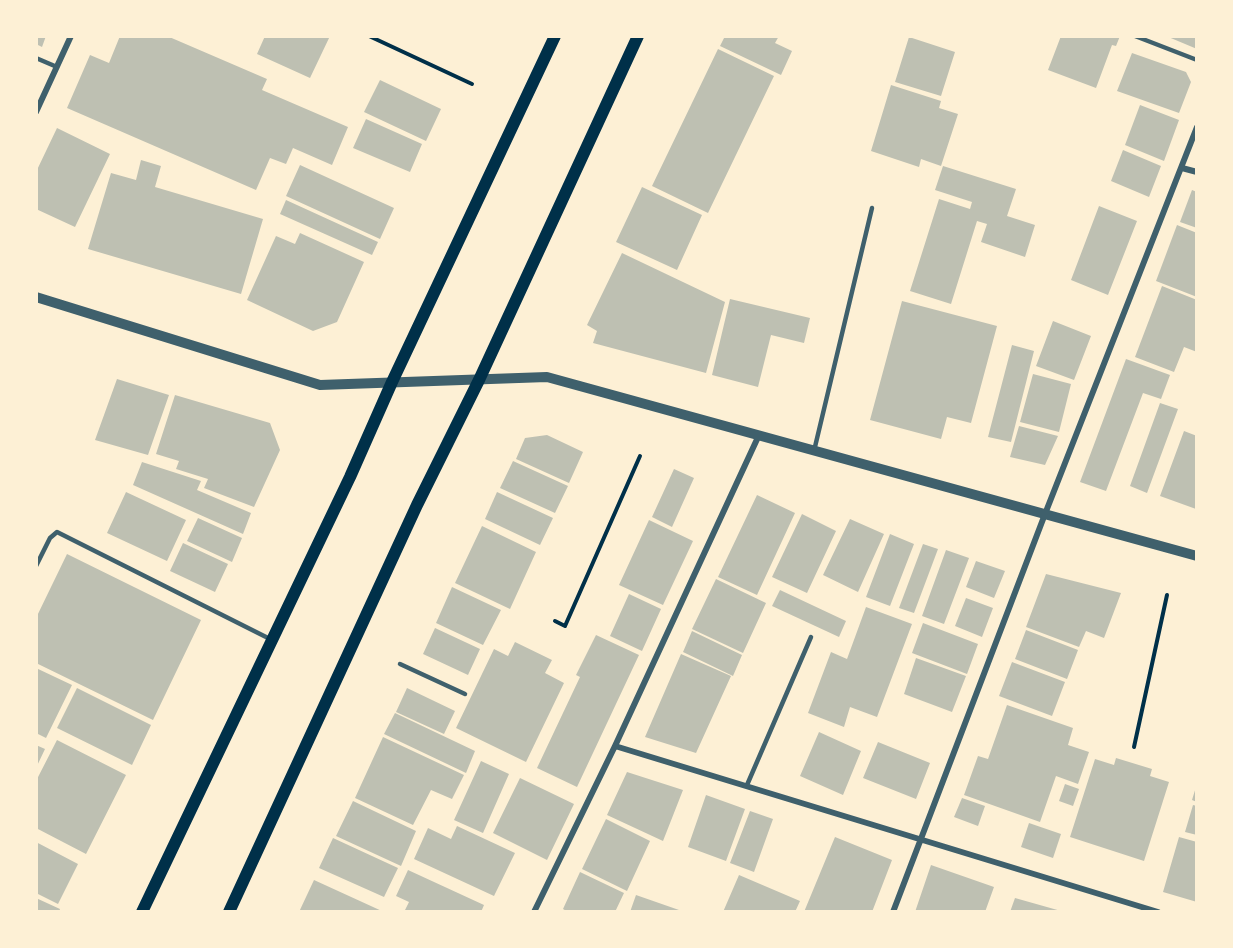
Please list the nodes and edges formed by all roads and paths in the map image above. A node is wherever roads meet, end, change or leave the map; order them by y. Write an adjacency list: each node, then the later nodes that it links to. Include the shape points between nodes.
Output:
1 (71, 36): 8 (street)
2 (369, 36): 9 (path)
3 (555, 36): 17 (main road)
4 (638, 36): 16 (main road)
5 (1135, 36): 7 (lane)
6 (36, 58): 8 (lane)
7 (1197, 60)
8 (57, 67): 10 (street)
9 (472, 84)
10 (36, 112)
11 (1197, 127): 12 (street)
12 (1182, 168): 13 (street); 21 (street)
13 (1197, 172)
14 (872, 208): 19 (lane)
15 (36, 297): 17 (street, via 320,385)
16 (479, 380): 17 (street); 18 (street, via 547,377); 35 (main road)
17 (392, 382): 27 (main road)
18 (759, 435): 19 (street); 30 (street)
19 (814, 451): 21 (street)
20 (640, 456): 25 (path, via 565,626)
21 (1045, 514): 22 (street); 33 (street)
22 (1197, 556)
23 (36, 566): 27 (lane, via 57,532)
24 (1167, 595): 31 (path)
25 (555, 621)
26 (811, 637): 32 (lane)
27 (272, 640): 34 (main road)
28 (400, 664): 29 (lane)
29 (465, 694)
30 (615, 746): 32 (street); 36 (street)
31 (1134, 747)
32 (747, 785): 33 (street)
33 (922, 839): 37 (street); 38 (street)
34 (142, 912)
35 (229, 912)
36 (534, 912)
37 (894, 912)
38 (1158, 912)

